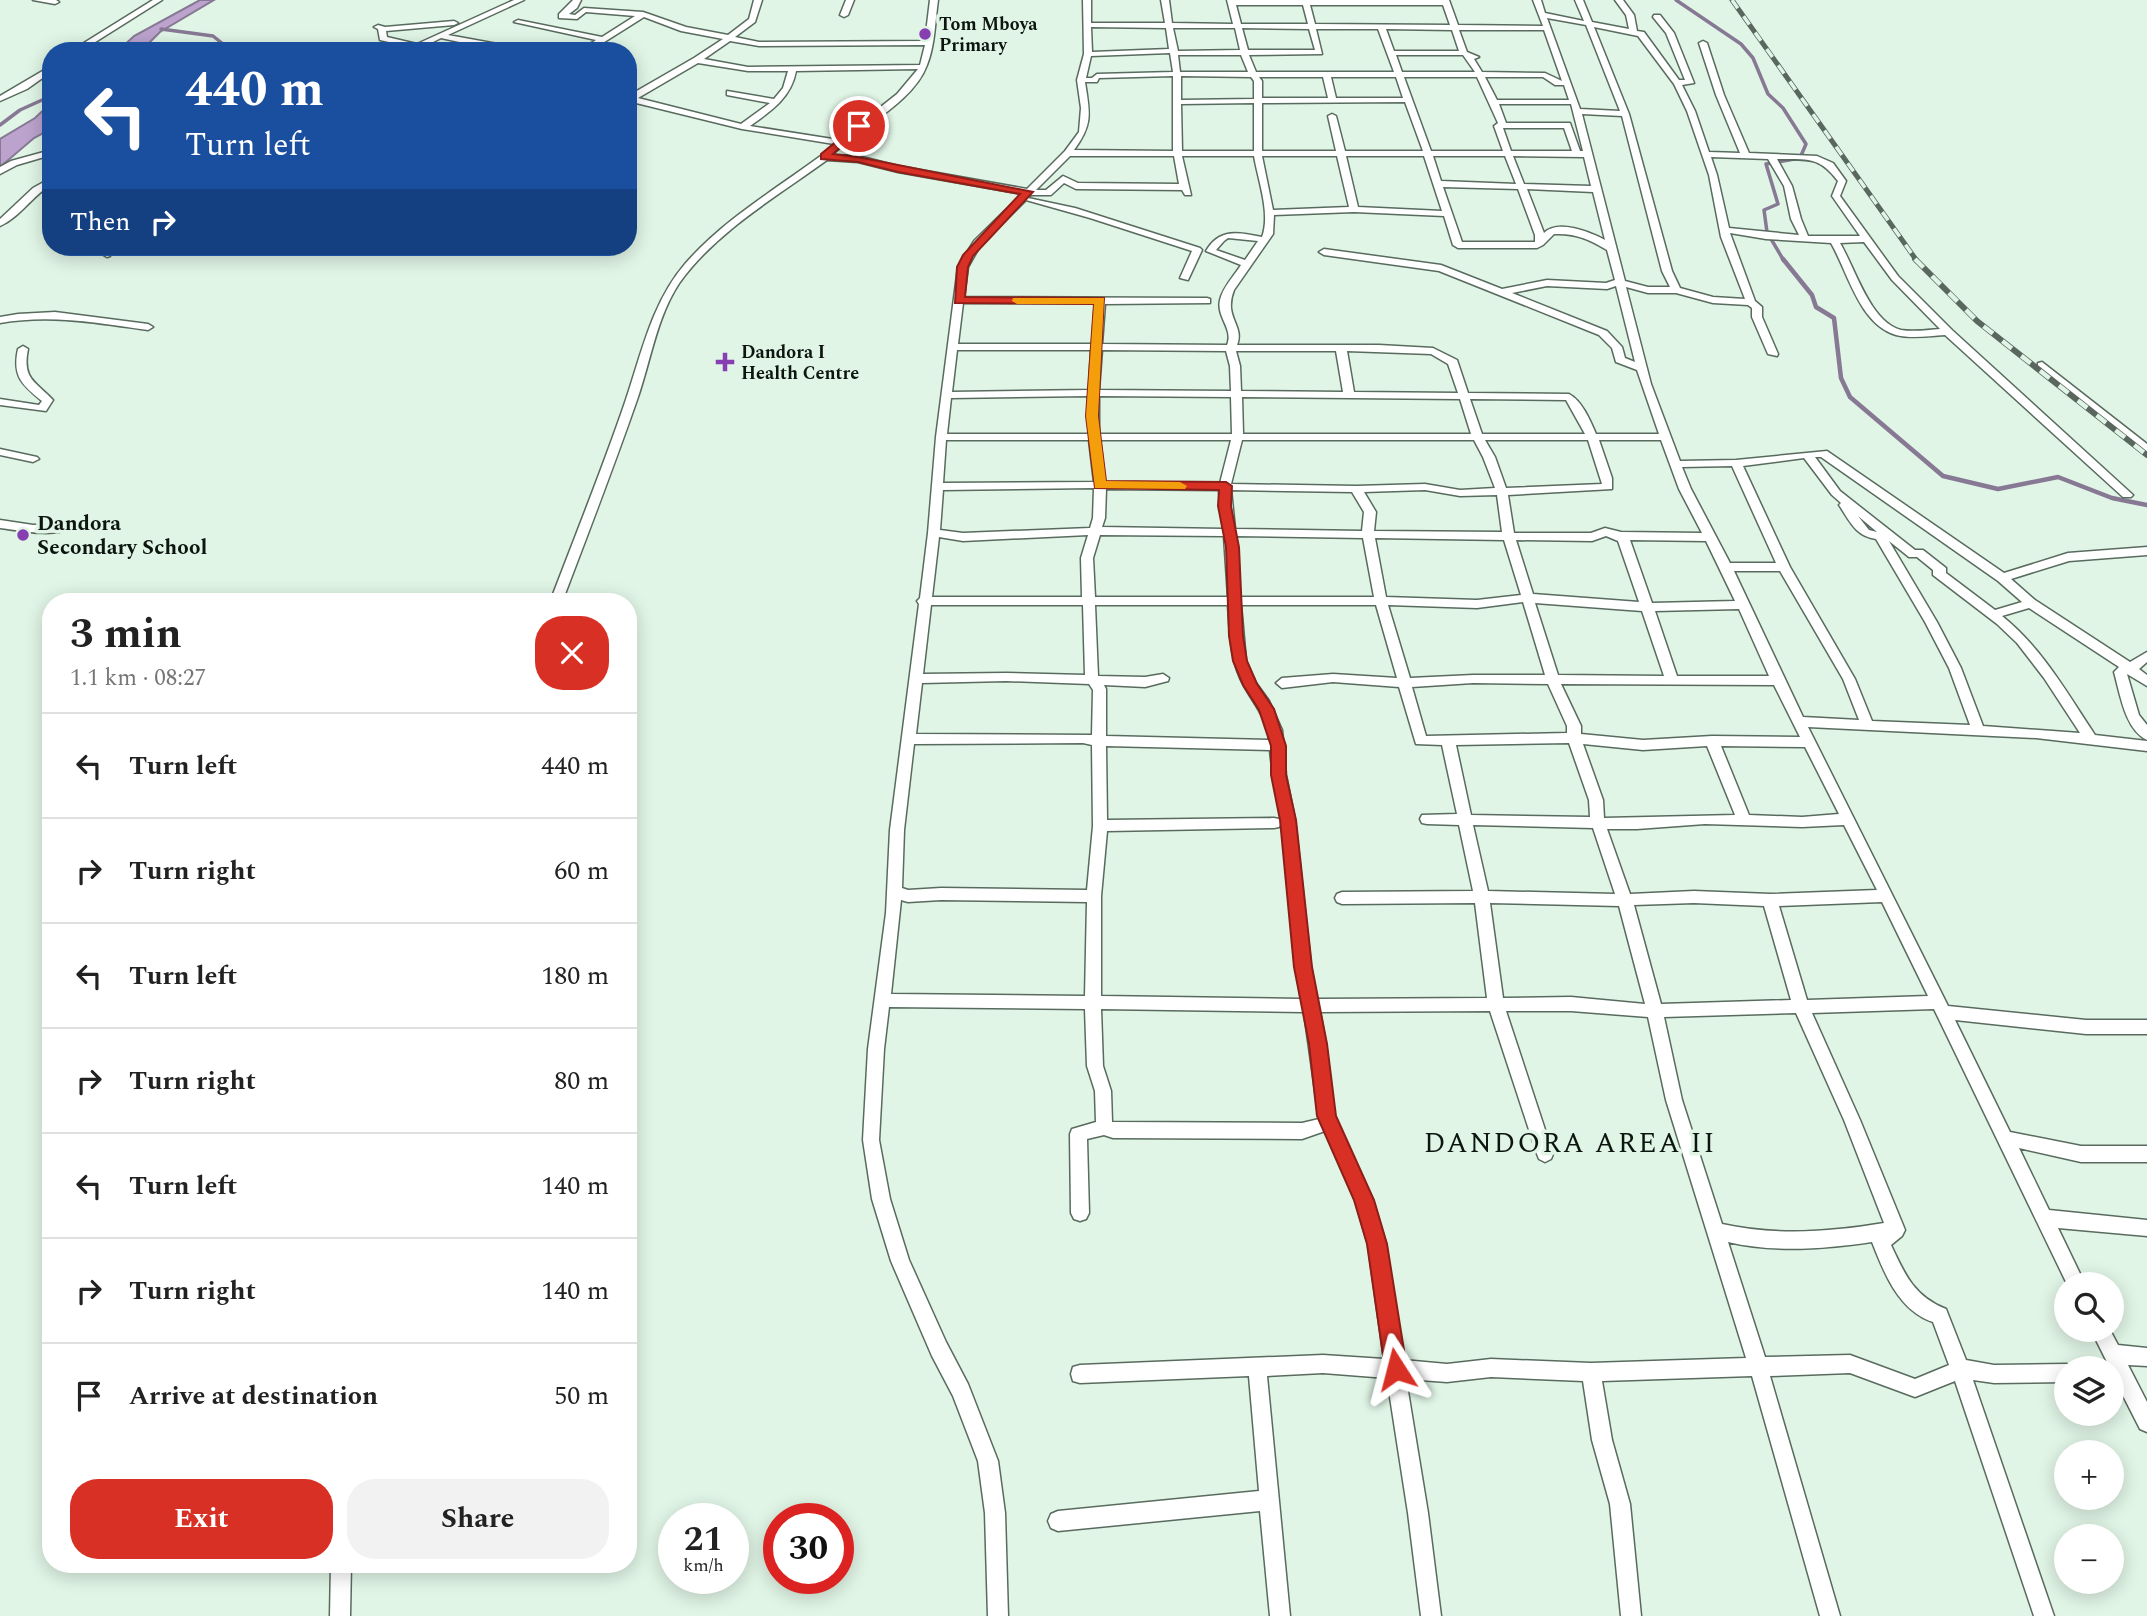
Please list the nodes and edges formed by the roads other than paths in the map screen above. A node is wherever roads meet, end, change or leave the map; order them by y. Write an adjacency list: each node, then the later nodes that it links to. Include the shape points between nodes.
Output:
1 (38, 0): 2 (street, via 55,2)
2 (44, 0)
3 (158, 0): 34 (street)
4 (520, 0): 23 (street)
5 (577, 0): 17 (street, via 562,16 577,18 584,10)
6 (758, 0): 32 (street, via 752,20)
7 (850, 0): 18 (street)
8 (934, 0): 39 (street)
9 (1087, 0): 24 (street)
10 (1165, 0): 25 (street)
11 (1537, 0): 21 (street)
12 (1579, 0): 22 (street)
13 (1619, 0): 30 (street, via 1630,15)
14 (1444, 1): 16 (street); 29 (street)
15 (1232, 2): 16 (street); 26 (street)
16 (1305, 2): 27 (street)
17 (643, 14): 32 (street, via 684,29); 33 (street)
18 (845, 15)
19 (1657, 17): 59 (street, via 1670,33)
20 (518, 22): 33 (street)
21 (1546, 22): 22 (street); 29 (street); 58 (street)
22 (1589, 24): 30 (street); 72 (street)
23 (459, 25): 31 (street); 35 (street, via 380,28 383,37)
24 (1086, 25): 25 (street); 44 (street)
25 (1168, 25): 26 (street); 41 (street)
26 (1238, 26): 27 (street); 43 (street)
27 (1310, 26): 28 (street); 43 (street, via 1319,52)
28 (1381, 26): 29 (street); 42 (street)
29 (1453, 27): 45 (street)
30 (1633, 32): 57 (street, via 1643,35)
31 (439, 35): 36 (street); 37 (street)
32 (728, 37): 39 (street, via 786,45); 47 (street)
33 (603, 39): 38 (street)
34 (90, 42)
35 (395, 42)
36 (426, 42)
37 (475, 42)
38 (598, 42)
39 (927, 43): 48 (street)
40 (1703, 43): 60 (street)
41 (1174, 52): 43 (street); 44 (street); 51 (street)
42 (1390, 52): 45 (street); 53 (street)
43 (1244, 53): 52 (street)
44 (1088, 54): 56 (street)
45 (1466, 55): 46 (street); 55 (street)
46 (1480, 57)
47 (697, 60): 49 (street, via 748,69); 62 (street)
48 (922, 67): 49 (street); 76 (street, via 905,89)
49 (793, 68): 67 (street, via 791,83)
50 (42, 74): 63 (street)
51 (1177, 75): 52 (street); 56 (street); 68 (street)
52 (1255, 75): 54 (street); 69 (street)
53 (1397, 75): 54 (street); 55 (street); 66 (street)
54 (1327, 76): 65 (street)
55 (1481, 76): 58 (street, via 1545,75); 70 (street)
56 (1081, 80): 77 (street, via 1083,132)
57 (1677, 82): 59 (street); 82 (street)
58 (1568, 83): 71 (street)
59 (1690, 83): 60 (street)
60 (1718, 84): 87 (street)
61 (730, 93): 67 (street)
62 (637, 94)
63 (0, 99)
64 (637, 100): 75 (street)
65 (1333, 100): 66 (street); 69 (street)
66 (1407, 100): 80 (street)
67 (777, 102): 75 (street)
68 (1177, 102): 69 (street); 78 (street)
69 (1256, 102): 84 (street)
70 (1492, 102): 71 (street); 74 (street, via 1503,125)
71 (1575, 106): 72 (street); 85 (street)
72 (1625, 114): 110 (street)
73 (1332, 116): 79 (street)
74 (1498, 126): 81 (street); 85 (street, via 1567,125)
75 (742, 127): 76 (street)
76 (839, 142): 86 (street)
77 (1068, 153): 78 (street); 94 (street)
78 (1178, 154): 84 (street); 94 (street, via 1186,190 1076,186 1063,179 1048,193)
79 (1341, 154): 80 (street); 84 (street); 95 (street)
80 (1428, 154): 81 (street); 90 (street)
81 (1506, 154): 85 (street); 92 (street)
82 (1706, 154): 87 (street); 99 (street)
83 (42, 155): 89 (street)
84 (1258, 155): 96 (street)
85 (1583, 155): 93 (street)
86 (825, 156): 94 (street); 165 (street, via 720,236 674,284 652,331)
87 (1746, 156): 88 (street)
88 (1771, 156): 100 (street, via 1788,186); 101 (street, via 1804,156 1830,165 1842,181 1836,196)
89 (0, 171)
90 (1438, 184): 92 (street); 97 (street)
91 (42, 186): 98 (street)
92 (1521, 187): 93 (street); 104 (street)
93 (1596, 188): 105 (street)
94 (1024, 195): 108 (street, via 1197,250); 112 (street, via 968,255)
95 (1354, 209): 96 (street); 97 (street)
96 (1269, 213): 102 (street)
97 (1448, 214): 104 (street, via 1459,246)
98 (0, 223)
99 (1725, 230): 100 (street); 115 (street)
100 (1805, 239): 103 (street)
101 (1868, 239): 103 (street); 118 (street, via 1895,278)
102 (1264, 240): 107 (street); 107 (street, via 1234,234 1215,241 1210,251 1215,255)
103 (1834, 240): 118 (street, via 1855,287 1882,324 1904,332)
104 (1540, 243): 105 (street, via 1551,231 1575,229)
105 (1611, 248): 109 (street)
106 (1324, 252): 111 (street, via 1432,266)
107 (1246, 264): 121 (street, via 1225,300 1224,310 1233,330)
108 (1185, 278)
109 (1619, 282): 110 (street, via 1647,290); 111 (street, via 1606,286 1547,283); 126 (street)
110 (1676, 290): 115 (street, via 1713,300)
111 (1502, 292): 126 (street, via 1603,333 1617,347 1620,360)
112 (959, 300): 113 (street); 119 (street)
113 (1100, 300): 114 (street); 120 (street)
114 (1207, 302)
115 (1751, 302): 124 (street, via 1757,307)
116 (0, 320): 117 (street, via 43,314)
117 (148, 327)
118 (1948, 332): 150 (street)
119 (953, 347): 120 (street); 129 (street)
120 (1097, 347): 121 (street); 127 (street)
121 (1230, 347): 122 (street); 130 (street)
122 (1341, 348): 128 (street); 131 (street, via 1442,354 1453,362)
123 (23, 349): 132 (street, via 18,365 25,381 48,400 42,409 34,410)
124 (1773, 354)
125 (2042, 365): 139 (street)
126 (1642, 368): 137 (street)
127 (1094, 393): 129 (street); 130 (street); 133 (street)
128 (1349, 394): 130 (street); 131 (street)
129 (948, 395): 136 (street)
130 (1236, 395): 134 (street)
131 (1466, 396): 135 (street); 138 (street, via 1571,397)
132 (0, 402)
133 (1094, 436): 134 (street); 136 (street); 145 (street)
134 (1238, 436): 135 (street); 146 (street)
135 (1477, 436): 138 (street); 149 (street)
136 (941, 437): 147 (street)
137 (1665, 438): 138 (street); 144 (street)
138 (1591, 439): 149 (street, via 1608,487)
139 (2147, 449)
140 (0, 452): 142 (street)
141 (1808, 456): 143 (street); 157 (street, via 1836,494); 164 (street, via 1827,455)
142 (33, 459)
143 (1736, 463): 144 (street); 163 (street)
144 (1677, 464): 160 (street)
145 (1100, 485): 146 (street); 147 (street); 153 (street)
146 (1226, 486): 148 (street); 155 (street, via 1224,506)
147 (938, 487): 154 (street)
148 (1356, 489): 149 (street); 156 (street, via 1370,512)
149 (1502, 492): 159 (street)
150 (2127, 495)
151 (0, 524): 152 (street)
152 (63, 528)
153 (1095, 531): 154 (street, via 963,537); 155 (street); 170 (street, via 1087,558)
154 (934, 533): 167 (street)
155 (1231, 534): 156 (street); 168 (street)
156 (1368, 534): 159 (street); 169 (street)
157 (1883, 535): 174 (street, via 1913,554 1919,553 1954,586); 188 (street, via 1955,668)
158 (1621, 536): 159 (street, via 1605,532 1592,537); 160 (street); 173 (street)
159 (1509, 537): 166 (street)
160 (1709, 537): 162 (street)
161 (2147, 551): 164 (street, via 2068,557)
162 (1726, 566): 163 (street); 172 (street)
163 (1784, 567): 187 (street, via 1830,642)
164 (2001, 578): 171 (street)
165 (559, 593)
166 (1526, 598): 169 (street, via 1477,604); 173 (street); 181 (street)
167 (923, 601): 170 (street); 178 (street)
168 (1234, 601): 169 (street); 170 (street); 215 (street, via 1240,661 1266,709 1278,746)
169 (1381, 601): 185 (street)
170 (1091, 602): 180 (street)
171 (2031, 603): 174 (street); 176 (street)
172 (1742, 605): 173 (street); 182 (street)
173 (1649, 607): 179 (street)
174 (1994, 614): 191 (street, via 2029,650)
175 (2147, 656): 176 (street)
176 (2131, 668): 183 (street); 189 (street, via 2120,672 2122,686 2133,716)
177 (1163, 678): 180 (street)
178 (915, 679): 180 (street); 192 (street)
179 (1672, 679): 181 (street); 182 (street)
180 (1092, 680): 193 (street, via 1100,689)
181 (1553, 680): 185 (street); 190 (street, via 1574,726)
182 (1778, 681): 186 (street)
183 (2147, 681)
184 (1282, 683): 185 (street, via 1333,678)
185 (1406, 683): 194 (street, via 1421,741)
186 (1800, 722): 187 (street); 196 (street)
187 (1868, 726): 188 (street)
188 (1978, 730): 191 (street)
189 (2147, 735)
190 (1574, 738): 194 (street); 195 (street, via 1643,745); 202 (street, via 1595,800)
191 (2090, 738): 198 (street)
192 (908, 739): 193 (street); 206 (street)
193 (1100, 741): 197 (street); 205 (street)
194 (1447, 741): 203 (street)
195 (1712, 741): 196 (street); 201 (street)
196 (1808, 742): 200 (street)
197 (1273, 745)
198 (2147, 746)
199 (1427, 819): 203 (street)
200 (1846, 819): 201 (street); 208 (street)
201 (1744, 820): 202 (street)
202 (1597, 821): 203 (street); 211 (street)
203 (1467, 822): 209 (street)
204 (1274, 823): 205 (street)
205 (1100, 826): 207 (street)
206 (894, 892): 207 (street, via 908,896); 213 (street)
207 (1094, 896): 214 (street)
208 (1886, 896): 212 (street); 218 (street)
209 (1482, 897): 210 (street); 211 (street); 216 (street)
210 (1342, 898)
211 (1625, 900): 212 (street); 219 (street)
212 (1769, 900): 217 (street)
213 (882, 1000): 214 (street); 247 (street, via 871,1140 881,1199 900,1261 988,1461 995,1513)
214 (1093, 1002): 215 (street); 222 (street, via 1095,1066 1103,1091)
215 (1311, 1005): 216 (street); 236 (street, via 1326,1116 1364,1200 1377,1244)
216 (1496, 1006): 219 (street, via 1571,1004); 224 (street)
217 (1801, 1006): 218 (street); 219 (street); 230 (street)
218 (1940, 1007): 220 (street, via 2086,1027); 223 (street)
219 (1656, 1012): 229 (street, via 1674,1100)
220 (2147, 1027)
221 (1320, 1126): 222 (street, via 1302,1131)
222 (1104, 1127): 226 (street, via 1078,1134)
223 (2005, 1138): 225 (street, via 2081,1154); 227 (street)
224 (1545, 1154)
225 (2147, 1154)
226 (1080, 1213)
227 (2044, 1218): 228 (street); 231 (street)
228 (2147, 1228)
229 (1714, 1230): 230 (street, via 1736,1236 1830,1240); 235 (street)
230 (1896, 1230): 237 (street, via 1881,1242 1902,1286 1930,1314 1940,1315)
231 (2071, 1272)
232 (2147, 1357): 233 (street)
233 (2124, 1360)
234 (1257, 1366): 236 (street); 240 (street); 243 (street)
235 (1758, 1366): 237 (street, via 1850,1364 1915,1388); 238 (street); 251 (street)
236 (1396, 1369): 238 (street); 249 (street)
237 (1961, 1369): 239 (street, via 1994,1374); 252 (street)
238 (1591, 1372): 250 (street, via 1602,1440 1620,1504)
239 (2054, 1373)
240 (1080, 1374)
241 (2124, 1380): 242 (street)
242 (2147, 1422)
243 (1269, 1500): 244 (street); 248 (street)
244 (1058, 1521)
245 (341, 1573): 246 (street)
246 (340, 1616)
247 (998, 1616)
248 (1280, 1616)
249 (1431, 1616)
250 (1631, 1616)
251 (1830, 1616)
252 (2044, 1616)

